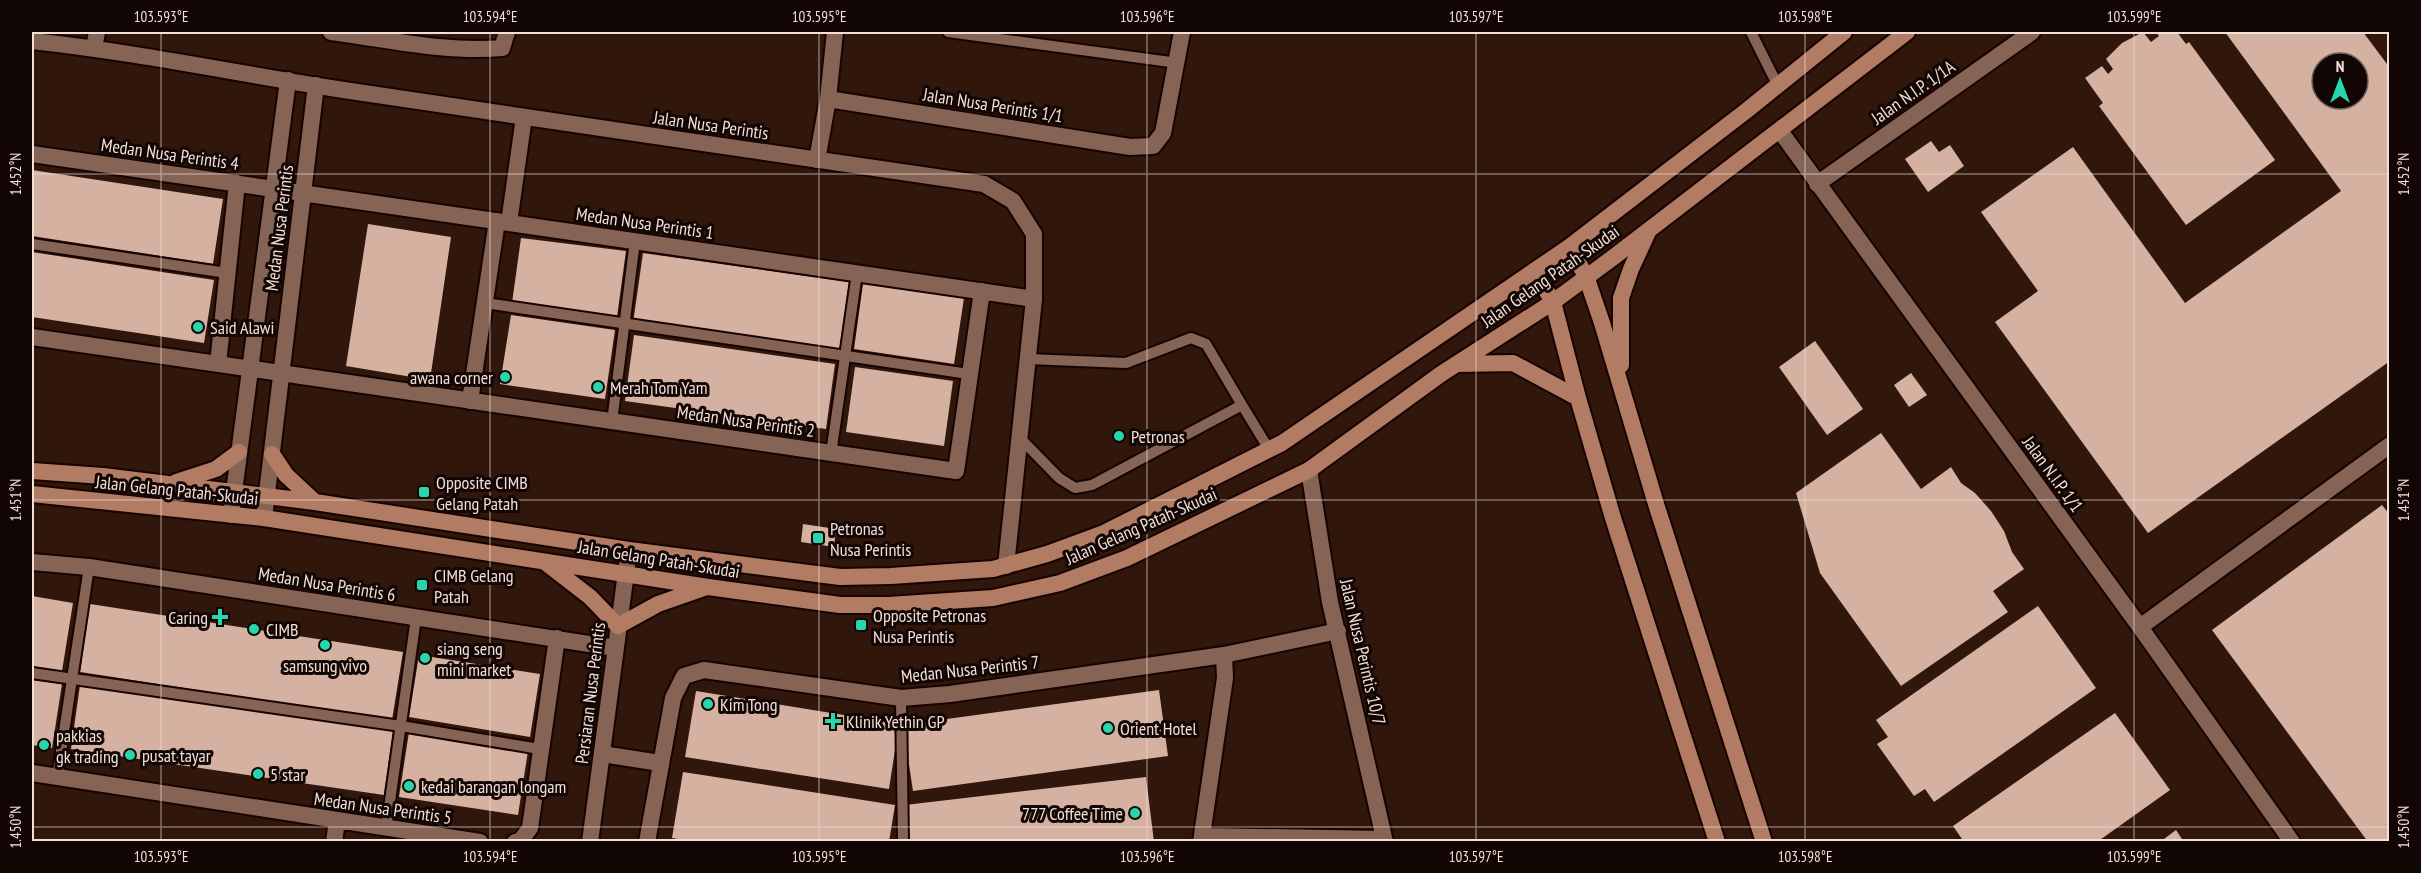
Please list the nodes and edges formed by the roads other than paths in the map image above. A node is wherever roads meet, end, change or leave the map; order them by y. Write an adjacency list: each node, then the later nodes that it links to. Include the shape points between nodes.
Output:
1 (331, 32): 10 (street)
2 (507, 32): 10 (street, via 502,48 486,50)
3 (835, 32): 17 (street)
4 (948, 32): 13 (lane)
5 (1182, 32): 13 (street)
6 (1751, 32): 16 (lane)
7 (1844, 32): 16 (main road, Jalan Gelang Patah-Skudai)
8 (1907, 32): 19 (main road, Jalan Gelang Patah-Skudai)
9 (2032, 32): 23 (street, Jalan N.I.P. 1/1A)
10 (420, 38)
11 (32, 40): 12 (street, Jalan Nusa Perintis)
12 (95, 40): 14 (street, Jalan Nusa Perintis)
13 (1178, 63): 17 (street, Jalan Nusa Perintis 1/1, via 1163,133 1153,146 1130,147)
14 (288, 80): 15 (street, Jalan Nusa Perintis); 24 (street)
15 (316, 85): 18 (street, Jalan Nusa Perintis); 25 (street, Medan Nusa Perintis)
16 (1778, 86): 30 (main road, Jalan Gelang Patah-Skudai)
17 (828, 99): 21 (street)
18 (524, 117): 21 (street, Jalan Nusa Perintis); 26 (street)
19 (1780, 131): 23 (street, Jalan N.I.P. 1/1); 27 (main road, Jalan Gelang Patah-Skudai)
20 (32, 154): 22 (street, Medan Nusa Perintis 4)
21 (817, 160): 36 (street, Jalan Nusa Perintis, via 984,184 1012,201 1034,234)
22 (237, 183): 24 (street, Medan Nusa Perintis 4); 32 (street)
23 (1817, 184): 77 (street, Jalan N.I.P. 1/1)
24 (273, 189): 25 (street, Medan Nusa Perintis 4); 45 (street)
25 (303, 193): 26 (street, Medan Nusa Perintis 1); 46 (street, Medan Nusa Perintis)
26 (503, 222): 28 (street, Medan Nusa Perintis 1); 38 (street)
27 (1649, 230): 34 (main road, Jalan Gelang Patah-Skudai); 48 (main road, via 1621,298)
28 (635, 241): 33 (street, Medan Nusa Perintis 1); 39 (lane)
29 (32, 244): 32 (lane)
30 (1569, 247): 31 (main road, Jalan Gelang Patah-Skudai); 34 (main road)
31 (1535, 272): 37 (main road); 55 (main road, Jalan Gelang Patah-Skudai)
32 (227, 273): 43 (street)
33 (857, 273): 35 (street, Medan Nusa Perintis 1); 41 (lane)
34 (1586, 276): 37 (main road, Jalan Gelang Patah-Skudai); 48 (main road)
35 (982, 291): 36 (street, Medan Nusa Perintis 1); 47 (street)
36 (1034, 299): 42 (street, Jalan Nusa Perintis)
37 (1553, 302): 44 (main road, Jalan Gelang Patah-Skudai); 49 (main road)
38 (485, 303): 39 (lane); 50 (street)
39 (625, 324): 41 (lane); 52 (lane)
40 (32, 337): 43 (street, Medan Nusa Perintis 2)
41 (845, 356): 47 (lane); 58 (lane)
42 (1028, 359): 51 (lane, via 1126,363 1191,338 1206,344); 53 (street, Jalan Nusa Perintis)
43 (218, 364): 45 (street, Medan Nusa Perintis 2)
44 (1455, 364): 49 (main road, via 1513,363); 60 (main road, Jalan Gelang Patah-Skudai)
45 (250, 369): 46 (street, Medan Nusa Perintis 2); 56 (street)
46 (281, 374): 50 (street, Medan Nusa Perintis 2); 57 (street, Medan Nusa Perintis)
47 (969, 374): 58 (street, Medan Nusa Perintis 2, via 956,471)
48 (1621, 384): 102 (main road)
49 (1578, 398): 101 (main road)
50 (470, 401): 52 (street, Medan Nusa Perintis 2)
51 (1242, 405): 53 (lane, via 1092,485 1075,488 1059,478); 55 (lane)
52 (612, 422): 58 (street, Medan Nusa Perintis 2)
53 (1020, 438): 71 (street, Jalan Nusa Perintis)
54 (2390, 445): 77 (street)
55 (1270, 451): 71 (main road, Jalan Gelang Patah-Skudai, via 1104,533)
56 (239, 452): 61 (main road, via 216,469); 62 (street)
57 (272, 453): 64 (street, Medan Nusa Perintis); 65 (main road, via 286,475)
58 (831, 453)
59 (32, 471): 61 (main road, Jalan Gelang Patah-Skudai)
60 (1309, 471): 74 (main road, Jalan Gelang Patah-Skudai, via 1127,558 1060,583 993,598 840,605); 78 (street, Jalan Nusa Perintis 10/7)
61 (169, 484): 62 (main road, Jalan Gelang Patah-Skudai)
62 (234, 491): 64 (main road, Jalan Gelang Patah-Skudai); 66 (street)
63 (32, 494): 66 (main road, Jalan Gelang Patah-Skudai)
64 (267, 495): 65 (main road, Jalan Gelang Patah-Skudai); 67 (street, Medan Nusa Perintis)
65 (315, 501): 68 (main road, Jalan Gelang Patah-Skudai)
66 (231, 515): 67 (main road, Jalan Gelang Patah-Skudai)
67 (264, 518): 69 (main road, Jalan Gelang Patah-Skudai)
68 (629, 550): 71 (main road, Jalan Gelang Patah-Skudai, via 840,577); 73 (street, Persiaran Nusa Perintis)
69 (543, 561): 73 (main road, Jalan Gelang Patah-Skudai); 76 (main road, via 590,597)
70 (32, 562): 72 (street, Medan Nusa Perintis 6)
71 (1006, 566)
72 (89, 567): 75 (street, Medan Nusa Perintis 6); 83 (lane)
73 (626, 574): 74 (main road, Jalan Gelang Patah-Skudai); 76 (street, Persiaran Nusa Perintis)
74 (708, 587): 76 (main road, via 658,604)
75 (416, 618): 79 (street, Medan Nusa Perintis 6); 85 (lane)
76 (618, 626): 80 (street, Persiaran Nusa Perintis)
77 (2140, 627): 103 (street, Jalan N.I.P. 1/1)
78 (1338, 631): 81 (street); 95 (street, Jalan Nusa Perintis 10/7)
79 (556, 638): 80 (street, Medan Nusa Perintis 6); 86 (street)
80 (615, 648): 87 (street, Persiaran Nusa Perintis)
81 (1224, 655): 84 (street, Medan Nusa Perintis 7); 93 (street, via 1225,678)
82 (32, 673): 83 (lane)
83 (72, 678): 85 (lane); 90 (lane)
84 (901, 698): 88 (street, Medan Nusa Perintis 7, via 705,670 684,676 673,698); 100 (lane)
85 (401, 726): 86 (lane); 92 (lane)
86 (540, 749): 96 (street, via 530,828)
87 (602, 754): 88 (street); 99 (street, Persiaran Nusa Perintis)
88 (660, 763): 94 (street)
89 (32, 773): 90 (street, Medan Nusa Perintis 5)
90 (57, 778): 91 (street, Medan Nusa Perintis 5)
91 (337, 821): 92 (street, Medan Nusa Perintis 5); 97 (street)
92 (386, 828): 98 (street, Medan Nusa Perintis 5)
93 (1201, 839): 95 (street)
94 (646, 840)
95 (1385, 840)
96 (518, 841)
97 (334, 842)
98 (480, 842)
99 (590, 842)
100 (903, 842)
101 (1717, 842)
102 (1764, 842)
103 (2292, 842)

